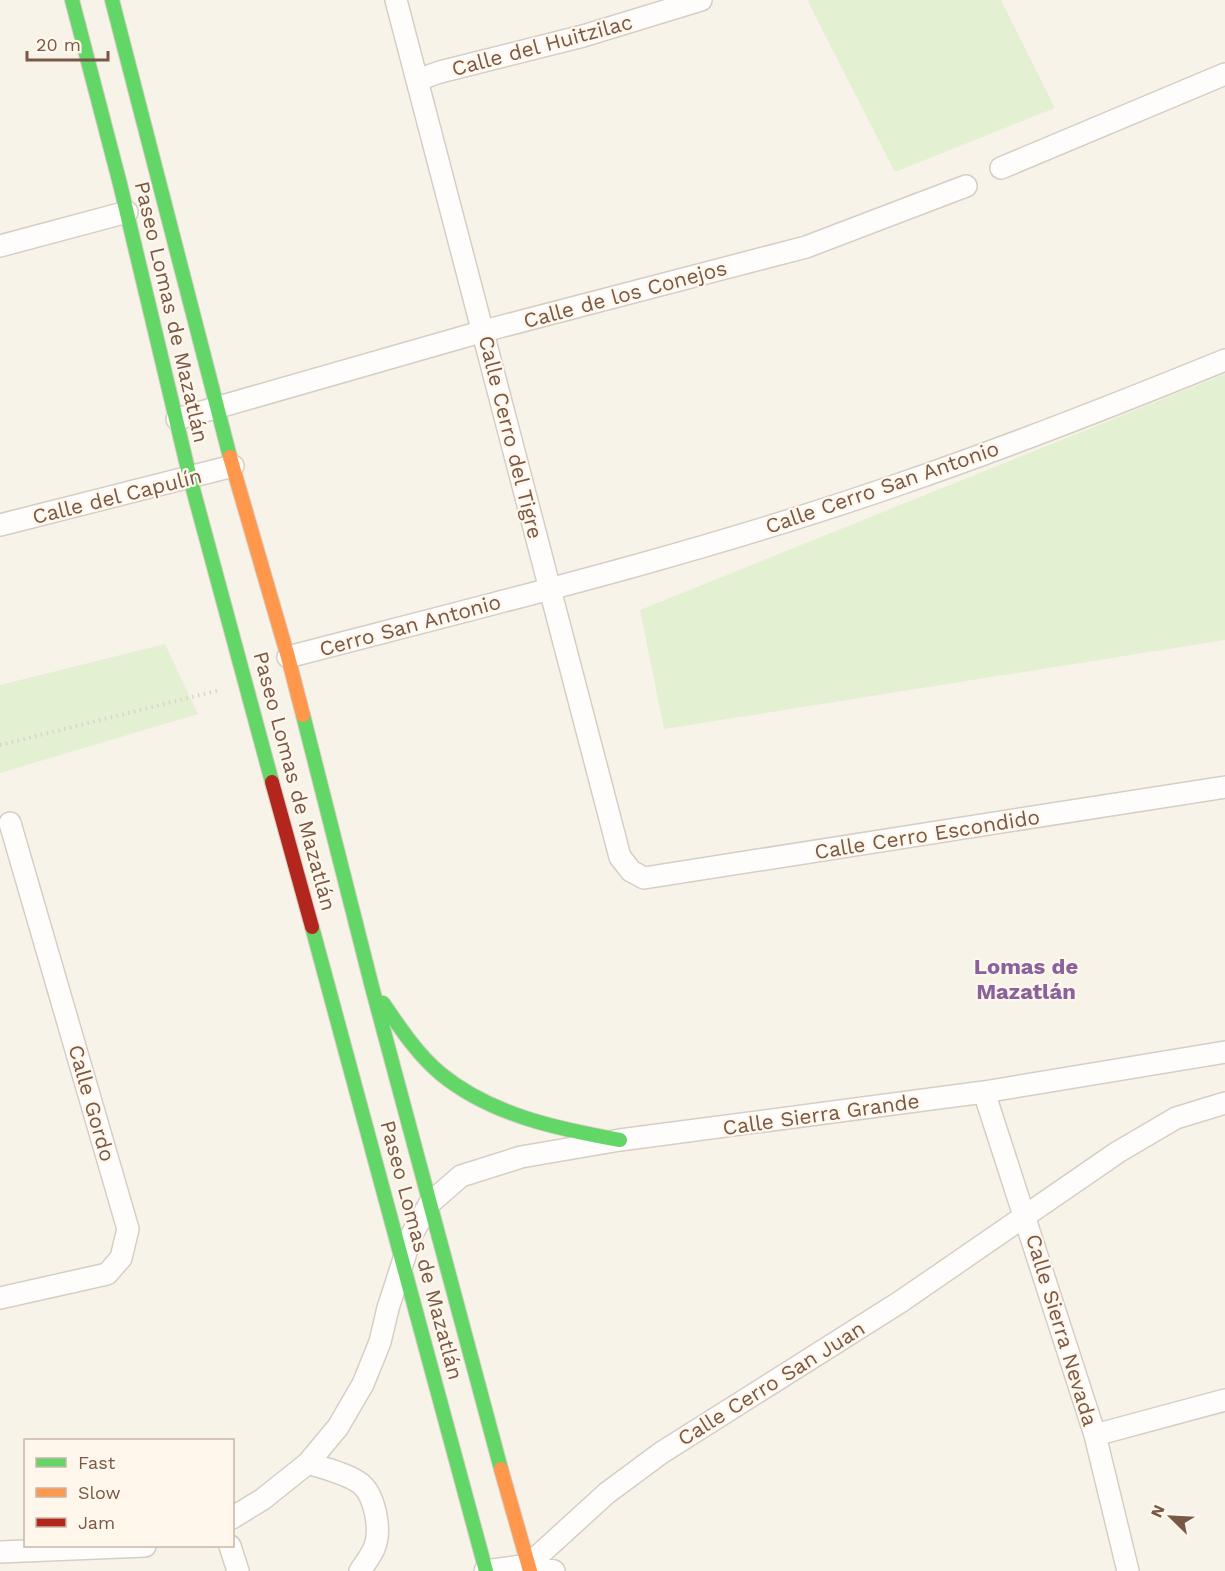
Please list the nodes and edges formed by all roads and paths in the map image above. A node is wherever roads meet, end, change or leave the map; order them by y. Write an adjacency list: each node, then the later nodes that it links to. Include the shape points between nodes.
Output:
1 (72, 0): 9 (street, Paseo Lomas de Mazatlán)
2 (112, 0): 13 (street, Paseo Lomas de Mazatlán)
3 (396, 0): 6 (street, Calle Cerro del Tigre)
4 (701, 0): 6 (street, Calle del Huitzilac)
5 (1225, 74): 7 (street)
6 (417, 80): 11 (street, Calle Cerro del Tigre)
7 (1001, 168)
8 (966, 186): 11 (street, Calle de los Conejos, via 806,247)
9 (127, 212): 10 (street); 14 (street, Paseo Lomas de Mazatlán)
10 (0, 246)
11 (484, 331): 13 (street, Calle de los Conejos); 18 (street, Calle Cerro del Tigre)
12 (1225, 360): 18 (street, Calle Cerro San Antonio, via 1075,421 897,486)
13 (216, 406): 14 (street, Calle de los Conejos); 15 (street, Paseo Lomas de Mazatlán)
14 (177, 419): 16 (street, Paseo Lomas de Mazatlán)
15 (233, 466): 16 (street, Calle del Capulín); 19 (street, Paseo Lomas de Mazatlán)
16 (190, 478): 17 (street, Calle del Capulín); 20 (street, Paseo Lomas de Mazatlán)
17 (0, 525)
18 (541, 591): 19 (street, Cerro San Antonio); 24 (street, Calle Cerro del Tigre, via 620,857)
19 (288, 657): 25 (street, Paseo Lomas de Mazatlán)
20 (246, 683): 21 (path); 32 (street, Paseo Lomas de Mazatlán)
21 (0, 745)
22 (1225, 787): 24 (street, Calle Cerro Escondido, via 644,878)
23 (10, 823): 33 (street, Calle Gordo, via 128,1229 121,1258 107,1274)
24 (631, 871)
25 (372, 987): 29 (street, via 411,1041 440,1073 465,1091 528,1120); 30 (street, Paseo Lomas de Mazatlán)
26 (1225, 1052): 27 (street, Calle Sierra Grande)
27 (984, 1092): 29 (street, Calle Sierra Grande); 31 (street, Calle Sierra Nevada)
28 (1225, 1103): 31 (street, via 1176,1118 1118,1152)
29 (620, 1140): 30 (street, Calle Sierra Grande, via 521,1157 461,1176)
30 (430, 1203): 32 (street, Calle Sierra Grande, via 412,1234); 41 (street, Paseo Lomas de Mazatlán)
31 (1026, 1216): 35 (street, Calle Sierra Nevada); 41 (street, Calle Cerro San Juan, via 900,1302 661,1453 607,1493)
32 (403, 1261): 36 (street, Calle Sierra Grande, via 380,1342 363,1384 338,1427); 44 (street, Paseo Lomas de Mazatlán)
33 (0, 1298)
34 (1225, 1400): 35 (street)
35 (1095, 1435): 46 (street, Calle Sierra Nevada)
36 (308, 1463): 37 (street, Calle Sierra Grande); 43 (street, via 360,1483 373,1500 375,1546)
37 (234, 1517)
38 (104, 1547): 40 (street)
39 (232, 1547): 42 (street)
40 (0, 1552)
41 (529, 1568): 44 (street); 45 (street)
42 (238, 1571)
43 (360, 1571)
44 (486, 1571)
45 (554, 1571)
46 (1128, 1571)

